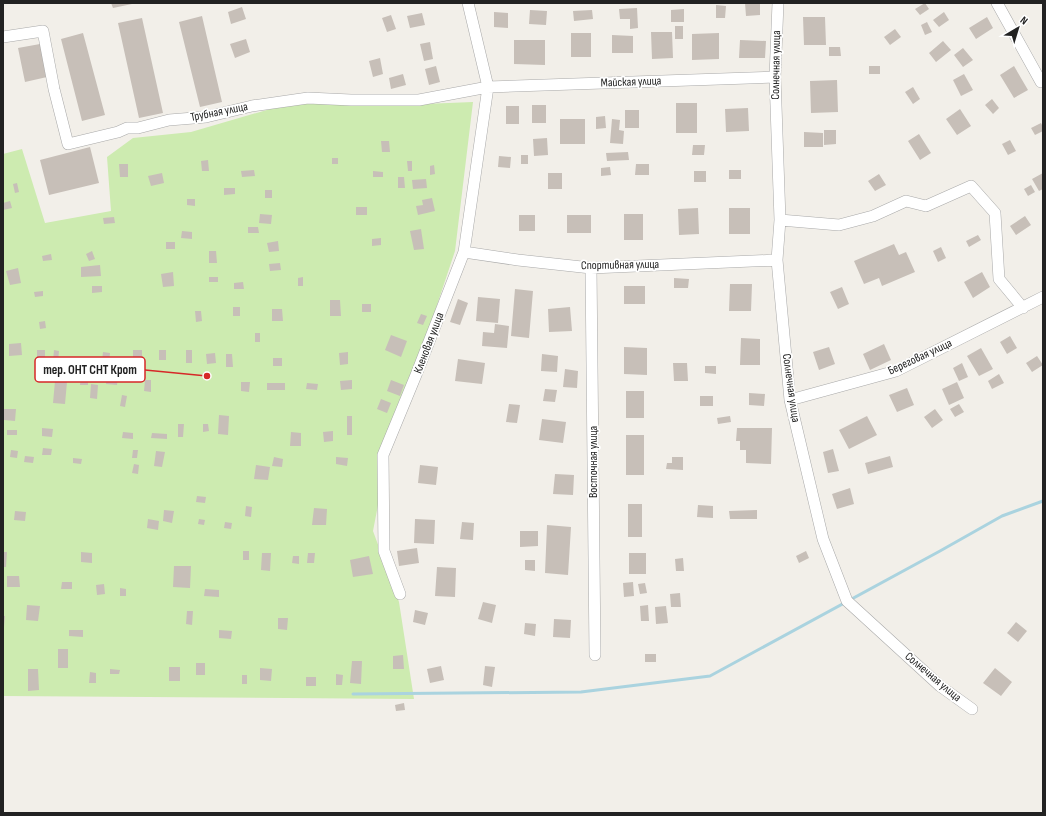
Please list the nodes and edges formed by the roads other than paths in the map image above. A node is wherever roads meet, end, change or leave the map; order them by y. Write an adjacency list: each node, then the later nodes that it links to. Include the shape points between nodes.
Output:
1 (468, 3): 7 (street)
2 (778, 3): 5 (street, Солнечная улица)
3 (997, 3): 6 (street)
4 (3, 37): 7 (street, Трубная улица, via 43,31 68,144 168,120 206,117 252,106 308,98 419,100)
5 (774, 77): 7 (street, Майская улица); 8 (street, Солнечная улица)
6 (1041, 82)
7 (488, 87): 9 (street, Кленовая улица)
8 (780, 220): 10 (street, Солнечная улица); 13 (street, via 839,225 872,216 906,200 926,206 971,186 995,213 999,279)
9 (464, 252): 11 (street, Спортивная улица); 15 (street, Кленовая улица, via 383,455 384,550)
10 (777, 260): 11 (street, Спортивная улица); 14 (street, Солнечная улица)
11 (591, 268): 16 (street, Восточная улица)
12 (1043, 297): 13 (street, Береговая улица)
13 (1023, 308): 14 (street, Береговая улица, via 896,371)
14 (790, 400): 17 (street, Солнечная улица, via 823,539 847,601 940,686)
15 (400, 594)
16 (594, 655)
17 (972, 709)

